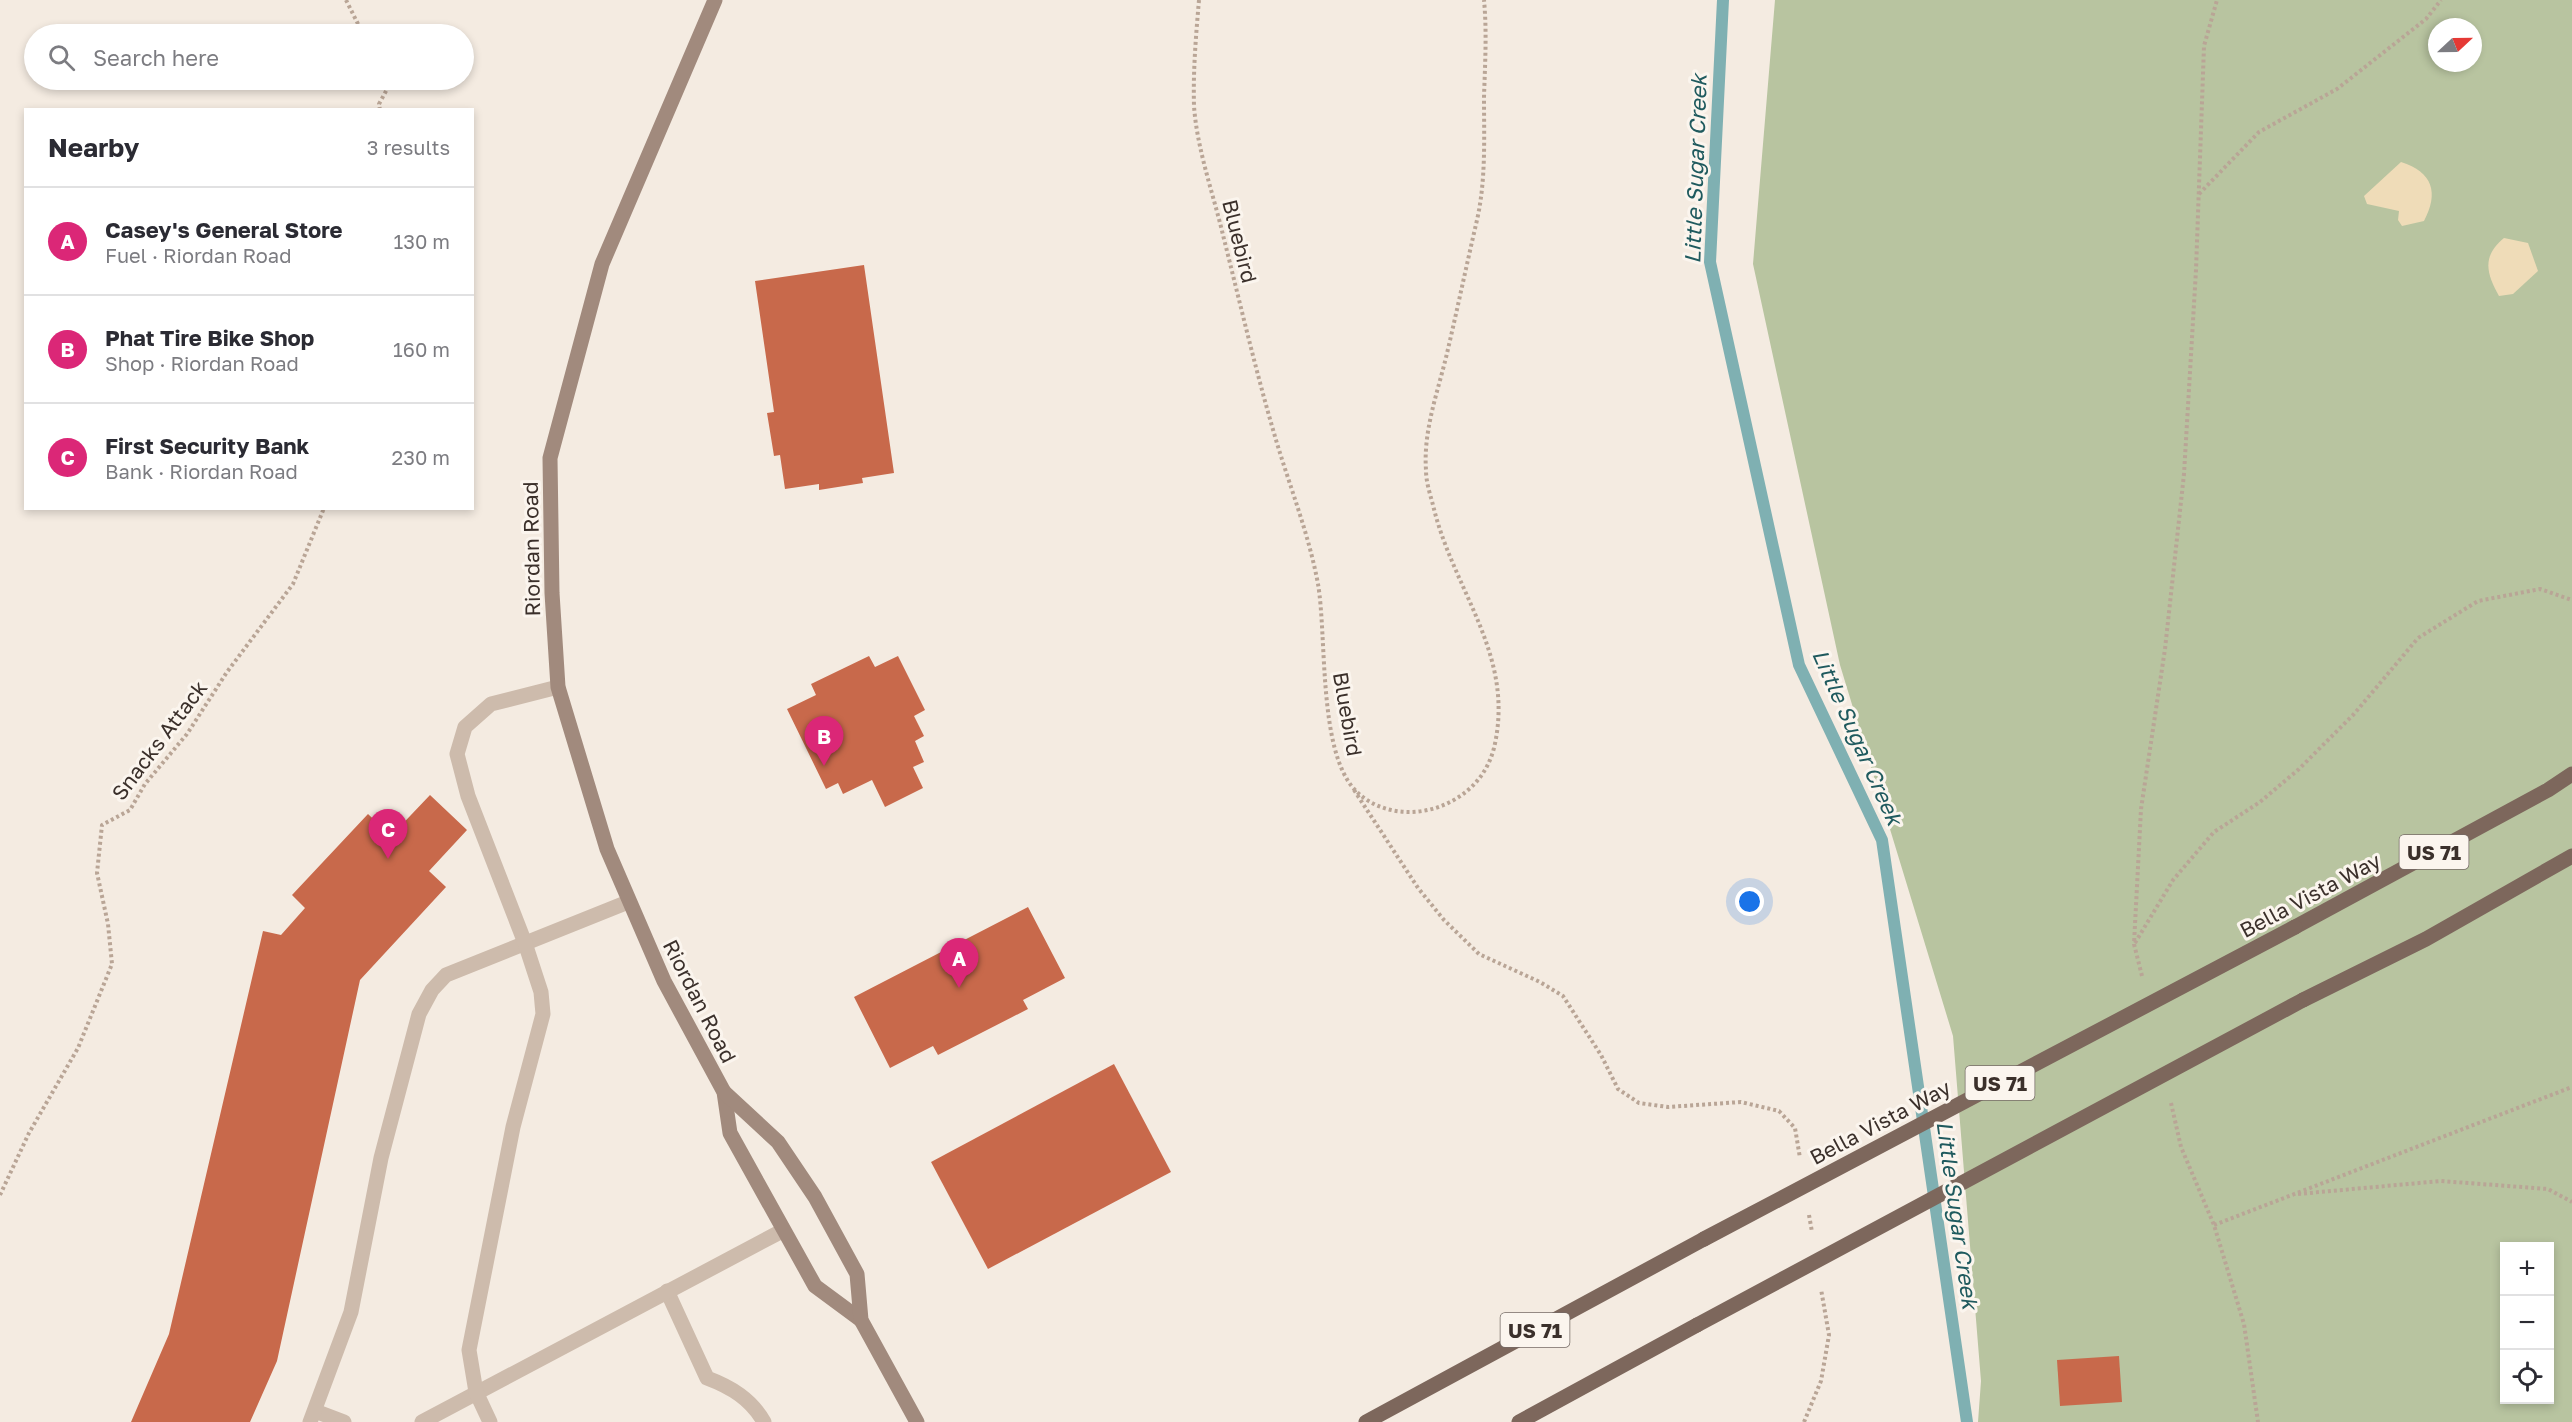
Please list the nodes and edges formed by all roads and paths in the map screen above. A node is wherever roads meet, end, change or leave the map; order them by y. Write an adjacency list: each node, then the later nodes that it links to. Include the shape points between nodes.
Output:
1 (346, 0): 7 (path)
2 (716, 0): 13 (street, Riordan Road, via 602,264 550,458)
3 (1199, 0): 15 (path, Bluebird, via 1194,64 1198,134 1268,412 1317,579 1330,716 1338,760)
4 (1484, 0): 15 (path, Bluebird, via 1483,171 1478,216 1435,396 1426,472 1451,561 1488,644 1499,688 1501,719 1490,765 1461,796 1447,804 1418,812 1389,810 1376,806)
5 (2217, 0): 10 (path, via 2204,46)
6 (2441, 0): 10 (path, via 2426,19 2337,89 2259,132)
7 (358, 24)
8 (387, 90): 9 (path)
9 (380, 108)
10 (2199, 195): 19 (path, via 2184,474 2166,650 2141,809)
11 (323, 510): 25 (path, Snacks Attack, via 293,584 227,672 187,734 145,784 130,810 102,825 97,873 112,964 78,1048 29,1133)
12 (2572, 600): 19 (path, via 2540,589 2478,601 2418,638 2354,714 2299,769 2260,802 2214,832 2173,880)
13 (558, 687): 17 (street, Riordan Road, via 604,838); 18 (lane, via 491,704 465,727 457,754 468,796)
14 (2572, 774): 39 (main road, Bella Vista Way / US 71, bridge, via 2295,927)
15 (1353, 788): 21 (path, via 1418,888 1444,920 1479,954 1563,996)
16 (2572, 856): 40 (main road, bridge, via 2426,939 2303,1000)
17 (628, 902): 18 (lane); 23 (street, Riordan Road, via 664,981)
18 (525, 943): 32 (lane, via 541,992 543,1014 513,1127 469,1350); 33 (lane, via 446,975 419,1014 381,1158 351,1312)
19 (2134, 944): 20 (path)
20 (2142, 978)
21 (1577, 1017)
22 (2572, 1087): 26 (path)
23 (724, 1092): 29 (street, Riordan Road, via 730,1133); 31 (street, Riordan Road, via 778,1142 815,1197 856,1274)
24 (2170, 1102): 28 (path, via 2181,1147)
25 (0, 1195)
26 (2293, 1195): 27 (path, via 2441,1181 2548,1189); 28 (path)
27 (2572, 1202)
28 (2214, 1225): 41 (path, via 2244,1324)
29 (782, 1231): 30 (lane); 31 (street, Riordan Road, via 815,1286)
30 (667, 1292): 32 (lane); 37 (lane, via 707,1378 730,1386 758,1411)
31 (861, 1320): 38 (street, Riordan Road)
32 (476, 1392): 35 (lane); 36 (lane)
33 (312, 1416): 34 (lane)
34 (344, 1422)
35 (422, 1422)
36 (490, 1422)
37 (764, 1422)
38 (917, 1422)
39 (1366, 1422)
40 (1519, 1422)
41 (2258, 1422)

